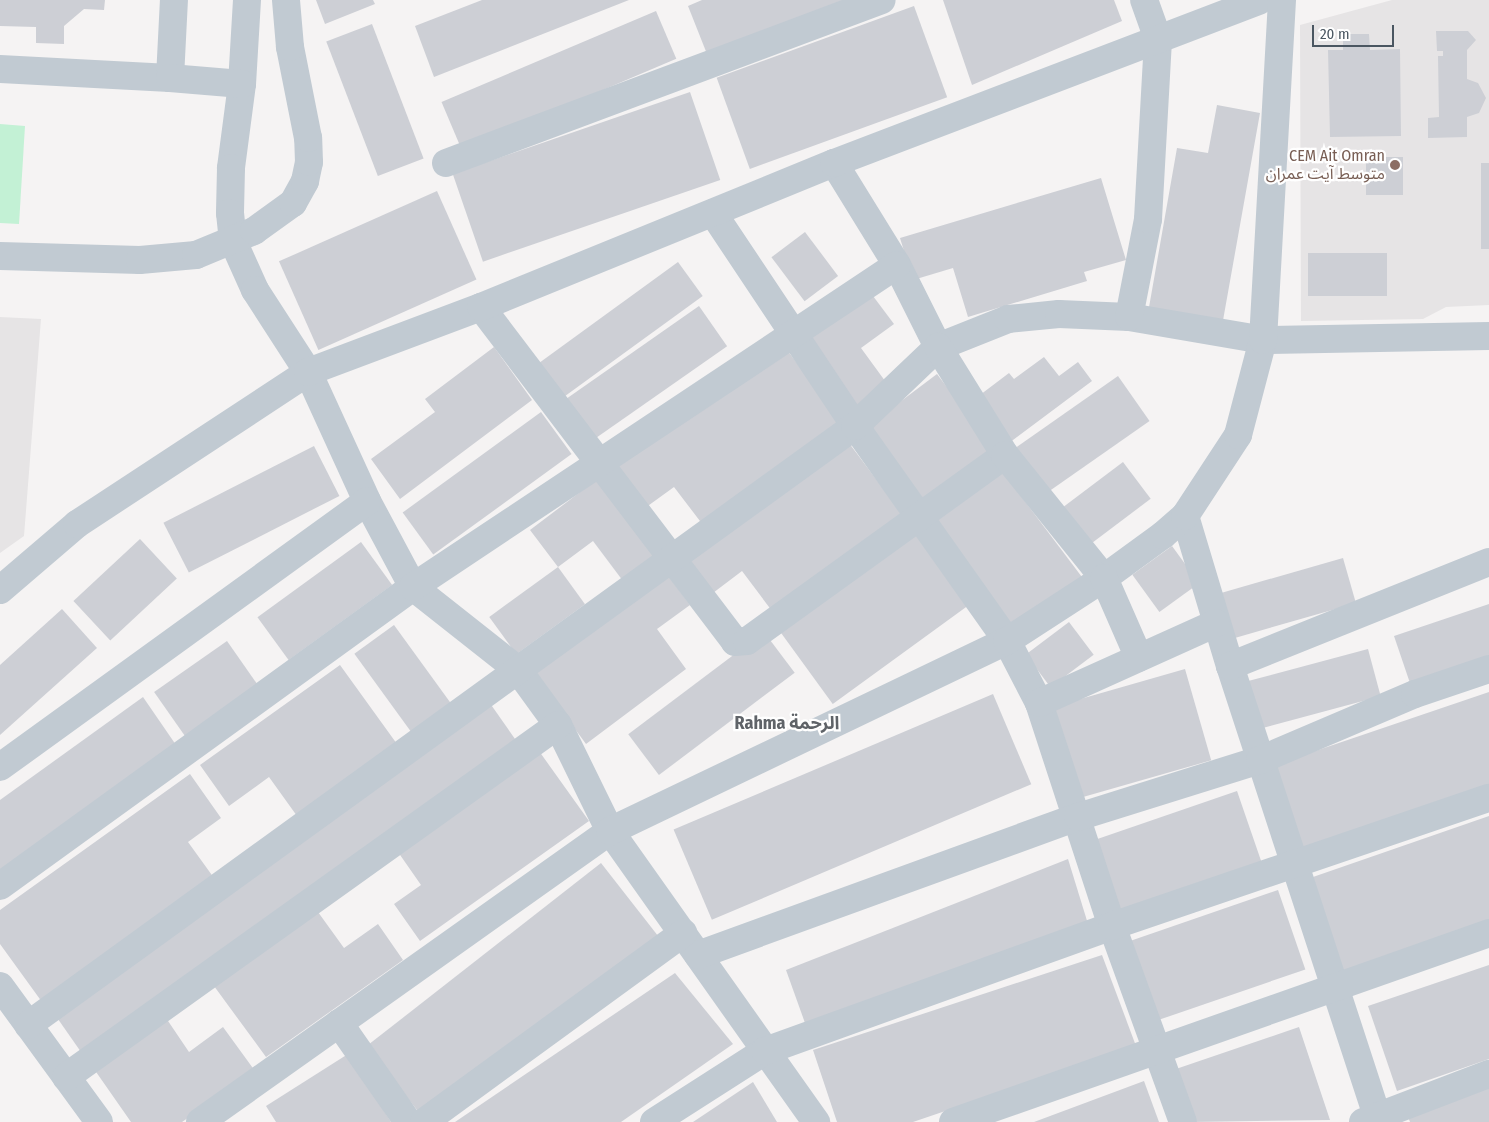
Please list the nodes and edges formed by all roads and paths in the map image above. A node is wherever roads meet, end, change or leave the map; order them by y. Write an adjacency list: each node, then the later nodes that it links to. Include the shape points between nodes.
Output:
1 (174, 0): 10 (street)
2 (247, 0): 11 (street)
3 (286, 0): 15 (street, via 290,47 308,138 309,162 305,181 293,203 270,222)
4 (881, 0): 12 (street)
5 (1144, 0): 8 (street)
6 (1260, 0): 8 (street)
7 (1282, 0): 22 (street)
8 (1158, 40): 13 (street); 19 (street, via 1148,219)
9 (0, 69): 10 (street)
10 (170, 78): 11 (street)
11 (242, 84): 15 (street, via 231,168)
12 (446, 163)
13 (834, 163): 14 (street); 17 (street)
14 (713, 213): 18 (street); 20 (street)
15 (233, 242): 16 (street, via 196,255 171,259); 24 (street, via 255,290)
16 (0, 256)
17 (897, 265): 20 (street); 23 (street)
18 (481, 306): 24 (street); 27 (street)
19 (1129, 317): 22 (street); 23 (street, via 1059,314 1008,319)
20 (793, 334): 25 (street); 27 (street)
21 (1489, 336): 22 (street)
22 (1263, 340): 29 (street, via 1238,435)
23 (938, 347): 25 (street); 26 (street)
24 (308, 372): 28 (street); 35 (street, via 77,524)
25 (855, 426): 30 (street); 31 (street)
26 (1005, 455): 30 (street); 33 (street)
27 (601, 464): 31 (street); 34 (street)
28 (367, 501): 34 (street); 45 (street)
29 (1185, 516): 33 (street); 36 (street)
30 (922, 517): 31 (street, via 746,641 735,642); 37 (street)
31 (671, 558): 41 (street)
32 (1489, 562): 39 (street)
33 (1104, 578): 37 (street); 38 (street)
34 (413, 587): 41 (street); 50 (street)
35 (0, 590)
36 (1216, 623): 38 (street); 39 (street)
37 (1007, 642): 42 (street); 48 (street)
38 (1139, 658): 42 (street)
39 (1230, 666): 44 (street)
40 (1489, 669): 44 (street, via 1415,694)
41 (518, 670): 43 (street); 58 (street)
42 (1039, 703): 47 (street)
43 (558, 725): 48 (street); 62 (street)
44 (1260, 760): 47 (street); 49 (street)
45 (0, 766)
46 (1489, 798): 49 (street)
47 (1078, 817): 51 (street); 54 (street)
48 (610, 831): 52 (street); 57 (street)
49 (1295, 866): 51 (street); 55 (street)
50 (0, 886)
51 (1112, 926): 59 (street); 60 (street)
52 (683, 933): 54 (street); 67 (street)
53 (1489, 933): 55 (street)
54 (698, 955): 60 (street)
55 (1334, 985): 59 (street); 63 (street)
56 (0, 986): 58 (street)
57 (340, 1023): 65 (street); 66 (street)
58 (28, 1025): 62 (street)
59 (1158, 1049): 70 (street); 71 (street)
60 (765, 1051): 68 (street); 69 (street)
61 (1489, 1074): 63 (street)
62 (66, 1077): 64 (street)
63 (1373, 1120)
64 (99, 1122)
65 (200, 1122)
66 (408, 1122)
67 (424, 1122)
68 (654, 1122)
69 (816, 1122)
70 (954, 1122)
71 (1183, 1122)

